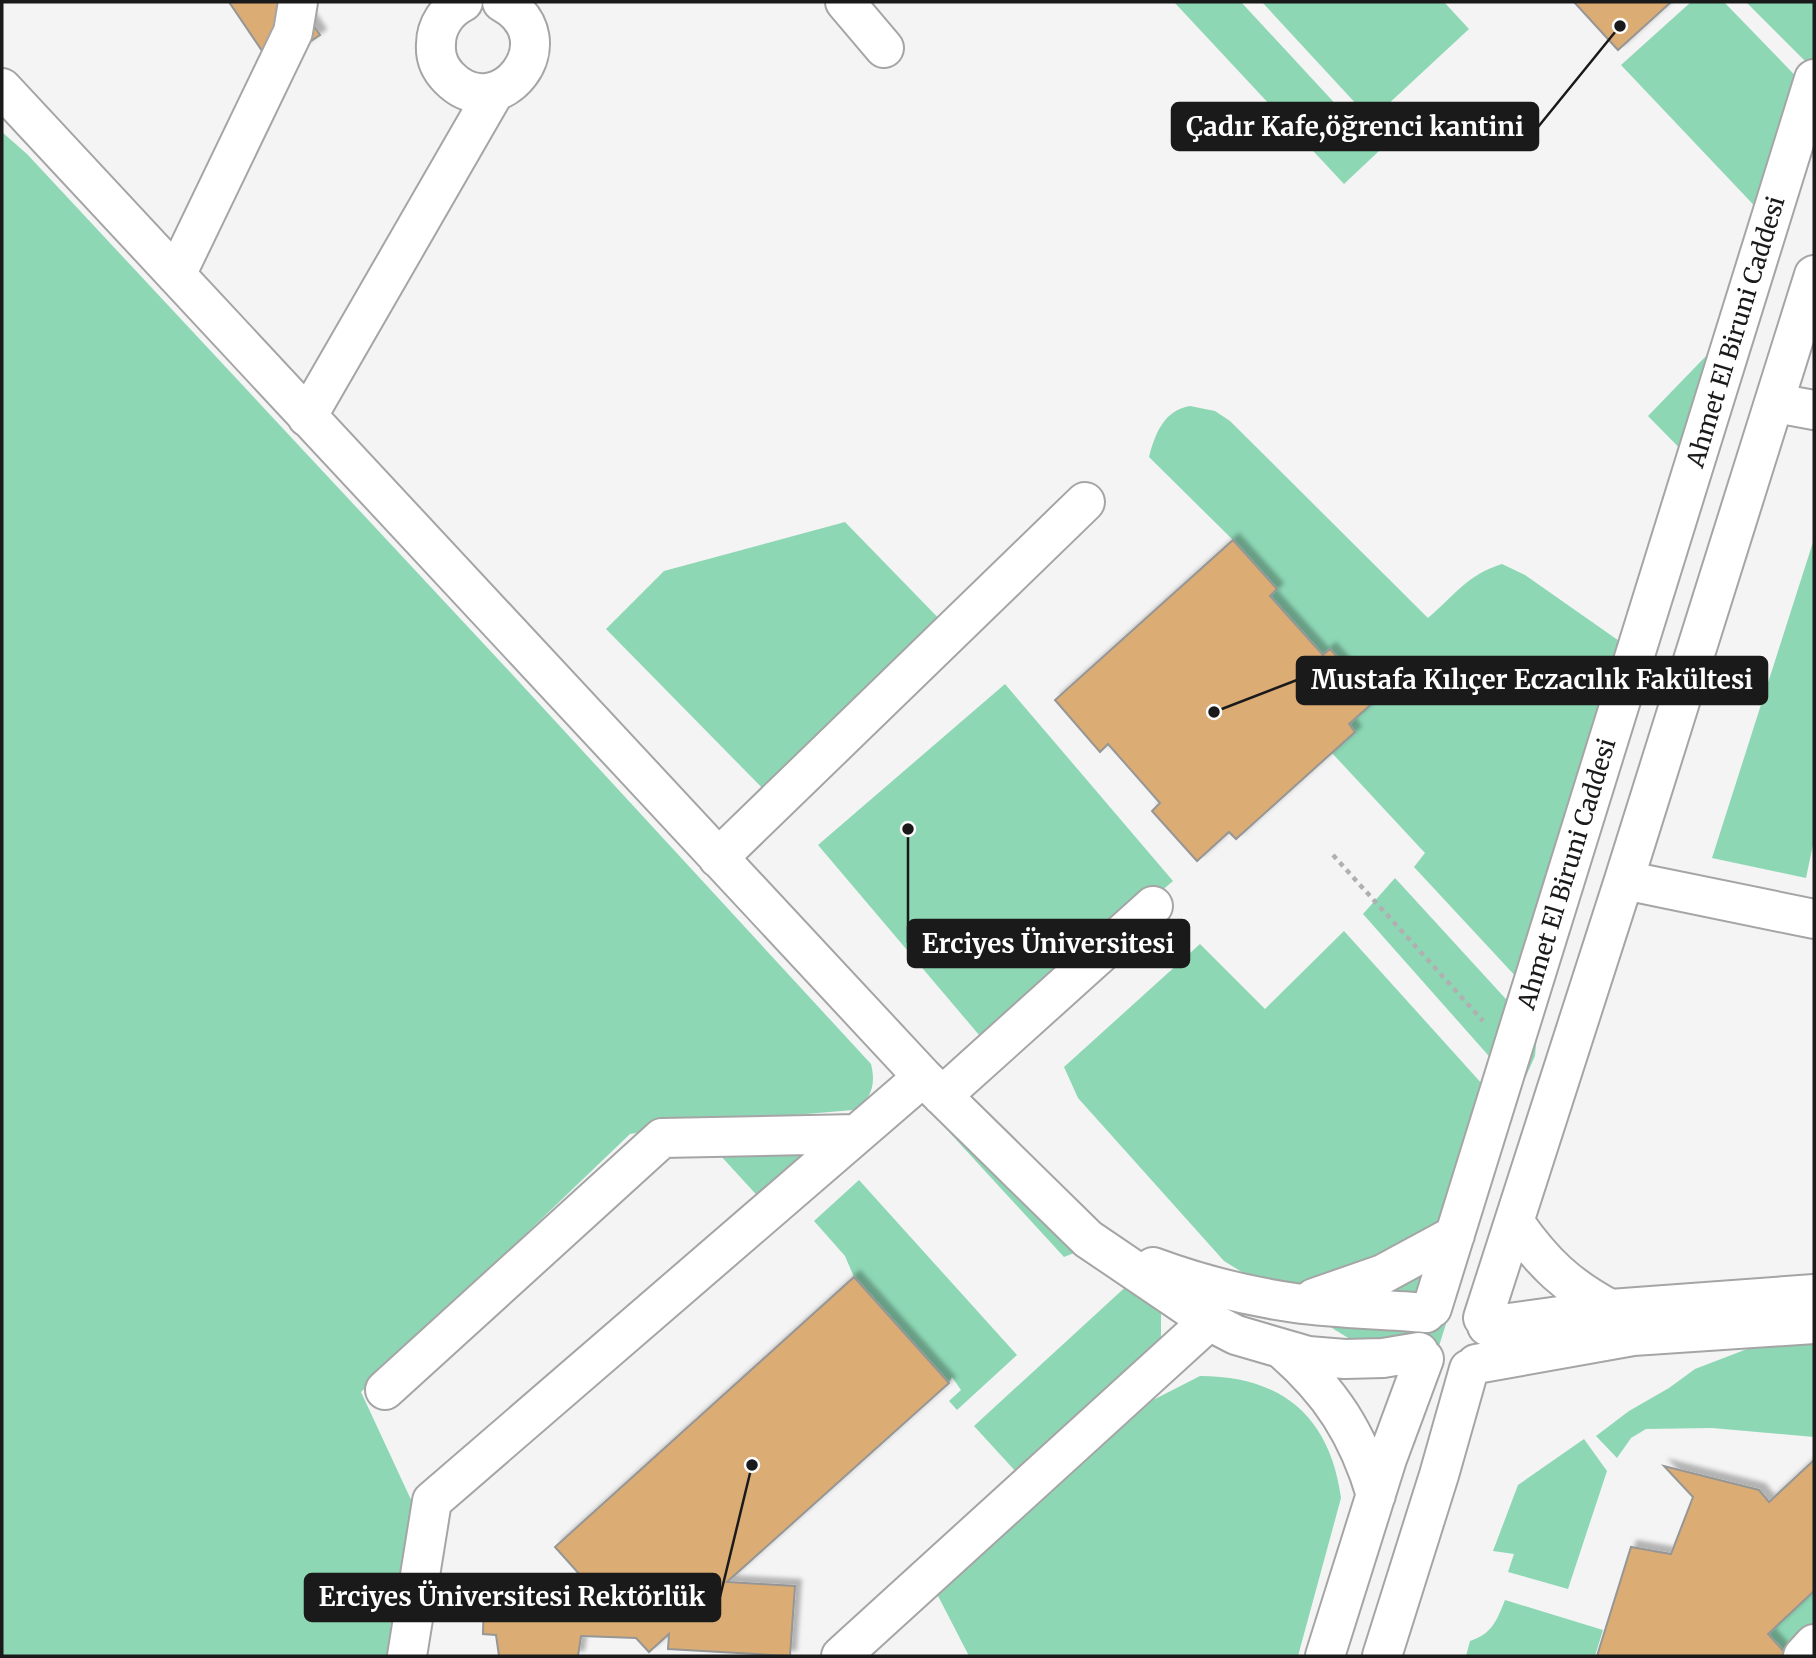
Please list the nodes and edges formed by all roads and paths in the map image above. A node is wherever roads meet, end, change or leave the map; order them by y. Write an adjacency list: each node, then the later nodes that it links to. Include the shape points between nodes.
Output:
1 (298, 2): 9 (street, via 293,32)
2 (463, 2): 8 (street, via 440,24 438,60 446,76 460,87)
3 (502, 2): 8 (street, via 522,18 530,44 518,77)
4 (845, 2): 5 (street)
5 (884, 48)
6 (1814, 79): 20 (street, Ahmet El Biruni Caddesi)
7 (2, 88): 9 (street)
8 (495, 91): 13 (street)
9 (176, 275): 13 (street)
10 (1814, 275): 11 (street)
11 (1775, 403): 12 (street); 17 (street)
12 (1814, 411)
13 (307, 417): 16 (street)
14 (1086, 502): 16 (street)
15 (1332, 855): 20 (path)
16 (718, 858): 21 (street)
17 (1624, 880): 19 (street); 23 (street)
18 (1153, 906): 21 (street)
19 (1814, 919)
20 (1511, 1053): 24 (street, Ahmet El Biruni Caddesi)
21 (933, 1087): 22 (street); 25 (street)
22 (857, 1135): 36 (street, via 662,1138); 39 (street, via 432,1501)
23 (1515, 1223): 28 (street, via 1554,1272); 31 (street)
24 (1455, 1235): 27 (street, via 1383,1274); 29 (street, Ahmet El Biruni Caddesi)
25 (1088, 1239): 27 (street, via 1189,1280); 30 (street)
26 (1814, 1294): 28 (street)
27 (1296, 1303): 29 (street)
28 (1610, 1309): 31 (street)
29 (1429, 1310): 31 (street, via 1447,1301 1464,1303); 34 (street, via 1418,1328)
30 (1209, 1321): 33 (street); 40 (street)
31 (1485, 1322): 35 (street, via 1486,1351)
32 (1814, 1324): 35 (street, via 1633,1336)
33 (1283, 1350): 34 (street, via 1345,1359); 37 (street, via 1339,1410 1363,1456)
34 (1422, 1356): 35 (street, via 1445,1373); 37 (street)
35 (1472, 1366): 42 (street)
36 (385, 1390)
37 (1376, 1495): 41 (street)
38 (1814, 1644): 43 (street)
39 (407, 1656)
40 (841, 1656)
41 (1325, 1656)
42 (1382, 1656)
43 (1803, 1656)

